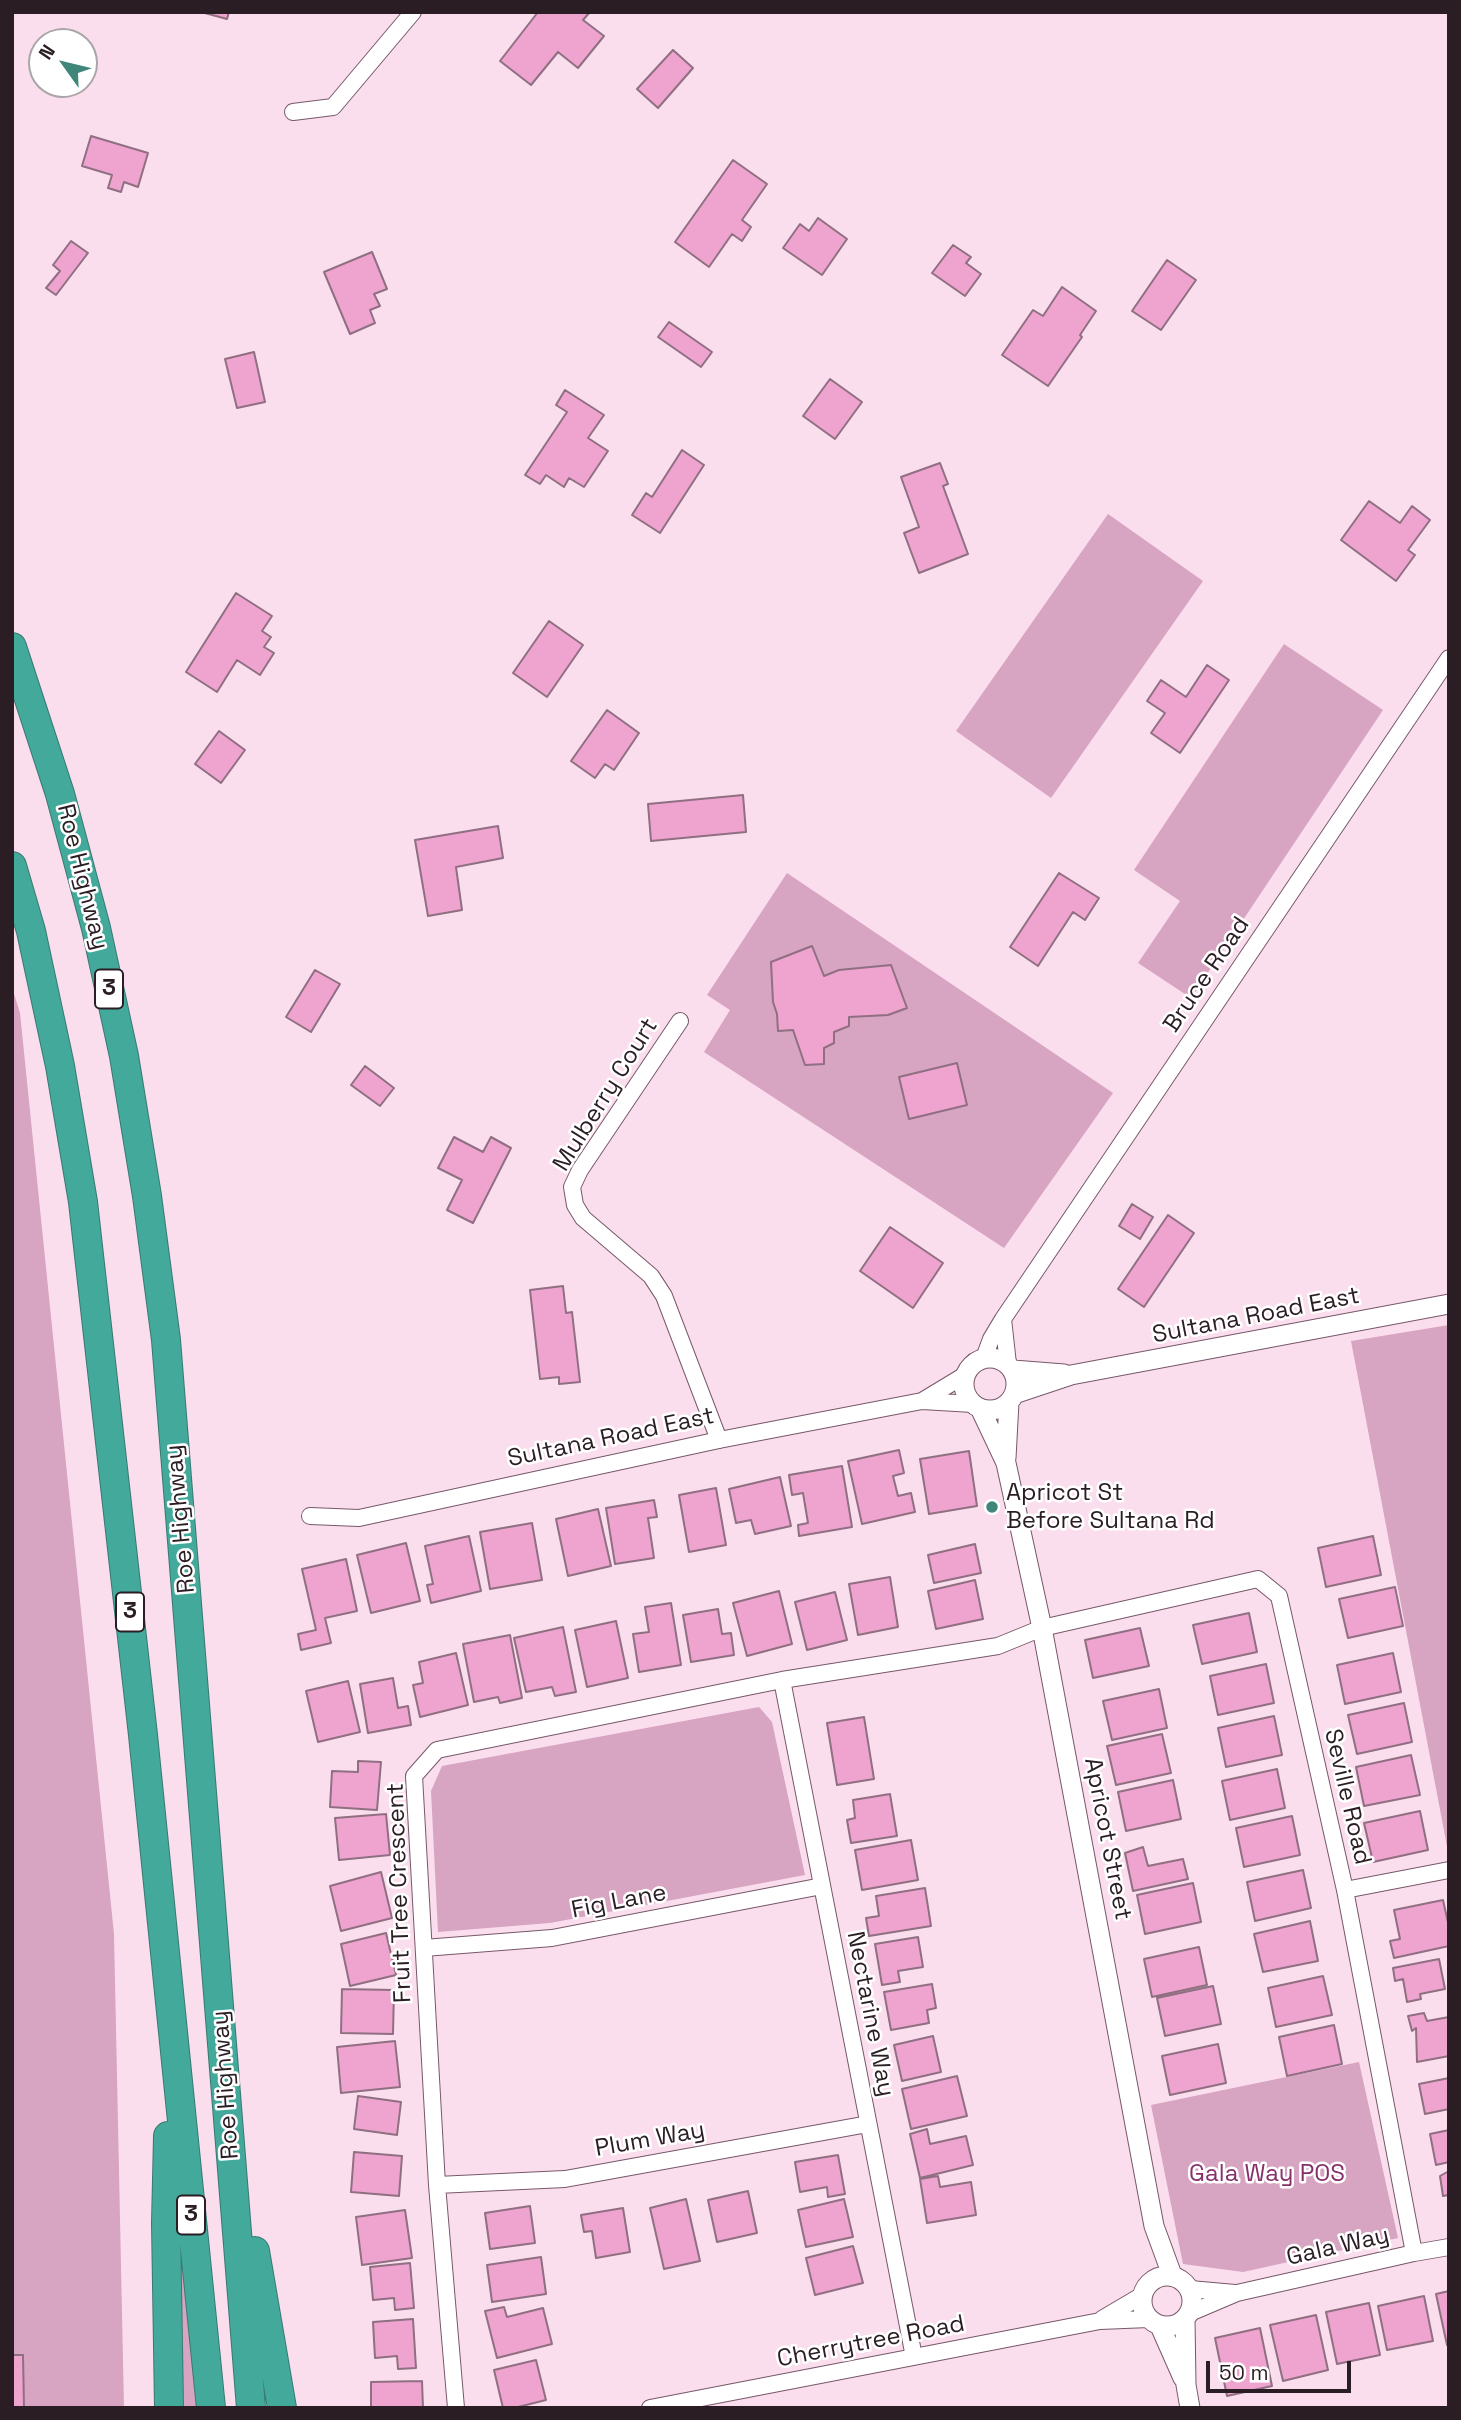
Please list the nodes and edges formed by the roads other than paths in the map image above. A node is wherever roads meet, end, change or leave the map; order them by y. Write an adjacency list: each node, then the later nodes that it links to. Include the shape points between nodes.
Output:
1 (413, 12): 2 (street, via 333,107)
2 (293, 112)
3 (12, 647): 26 (highway, Roe Highway / 3, via 61,794 96,928 124,1056 147,1196 166,1340)
4 (1449, 658): 8 (street, Bruce Road)
5 (12, 866): 25 (highway, Roe Highway / 3, via 57,1053 83,1202)
6 (680, 1021): 16 (street, Mulberry Court, via 572,1187 583,1218 651,1276 664,1296)
7 (1449, 1304): 12 (street, Sultana Road East)
8 (1003, 1318): 9 (street, Bruce Road); 10 (street)
9 (984, 1358): 10 (street, via 1001,1360); 11 (street)
10 (1010, 1367): 12 (street, Sultana Road East); 13 (street, via 1017,1381)
11 (965, 1375): 14 (street, Sultana Road East); 15 (street, via 968,1399)
12 (1071, 1375): 13 (street, Sultana Road East)
13 (1012, 1398): 15 (street, via 999,1408); 17 (street, Apricot Street)
14 (922, 1401): 15 (street, Sultana Road East); 16 (street, Sultana Road East)
15 (977, 1406): 17 (street, Apricot Street)
16 (719, 1440): 18 (street, Sultana Road East, via 359,1518)
17 (1006, 1463): 19 (street, Apricot Street)
18 (310, 1516)
19 (1042, 1628): 20 (street, Fruit Tree Crescent, via 998,1646); 23 (street, Seville Road, via 1258,1579 1279,1597); 29 (street, Apricot Street)
20 (782, 1680): 22 (street, Nectarine Way); 24 (street, Fruit Tree Crescent, via 437,1750 414,1776)
21 (1449, 1870): 23 (street)
22 (822, 1886): 24 (street, Fig Lane, via 552,1938); 27 (street, Nectarine Way)
23 (1345, 1889): 31 (street, Seville Road)
24 (424, 1948): 28 (street, Fruit Tree Crescent)
25 (172, 2022): 41 (highway, via 166,2222); 42 (highway, Roe Highway / 3)
26 (226, 2079): 43 (highway, Roe Highway / 3); 44 (highway)
27 (868, 2124): 28 (street, Plum Way, via 565,2179); 39 (street, Nectarine Way)
28 (437, 2185): 45 (street, Fruit Tree Crescent)
29 (1154, 2226): 32 (street, Apricot Street); 33 (street, Apricot Street)
30 (1449, 2247): 31 (street, Gala Way)
31 (1414, 2253): 35 (street, Gala Way)
32 (1172, 2275): 33 (street, via 1164,2275); 34 (street)
33 (1145, 2289): 37 (street, Cherrytree Road); 38 (street, via 1144,2312)
34 (1190, 2289): 35 (street, Gala Way); 36 (street)
35 (1237, 2293): 36 (street, Gala Way)
36 (1187, 2316): 38 (street, via 1170,2326); 40 (street)
37 (1100, 2321): 38 (street, Cherrytree Road); 39 (street, Cherrytree Road)
38 (1155, 2323): 40 (street)
39 (914, 2357): 46 (street, Cherrytree Road)
40 (1186, 2385): 47 (street)
41 (169, 2408)
42 (211, 2408)
43 (251, 2408)
44 (282, 2408)
45 (456, 2408)
46 (650, 2408)
47 (1191, 2408)

